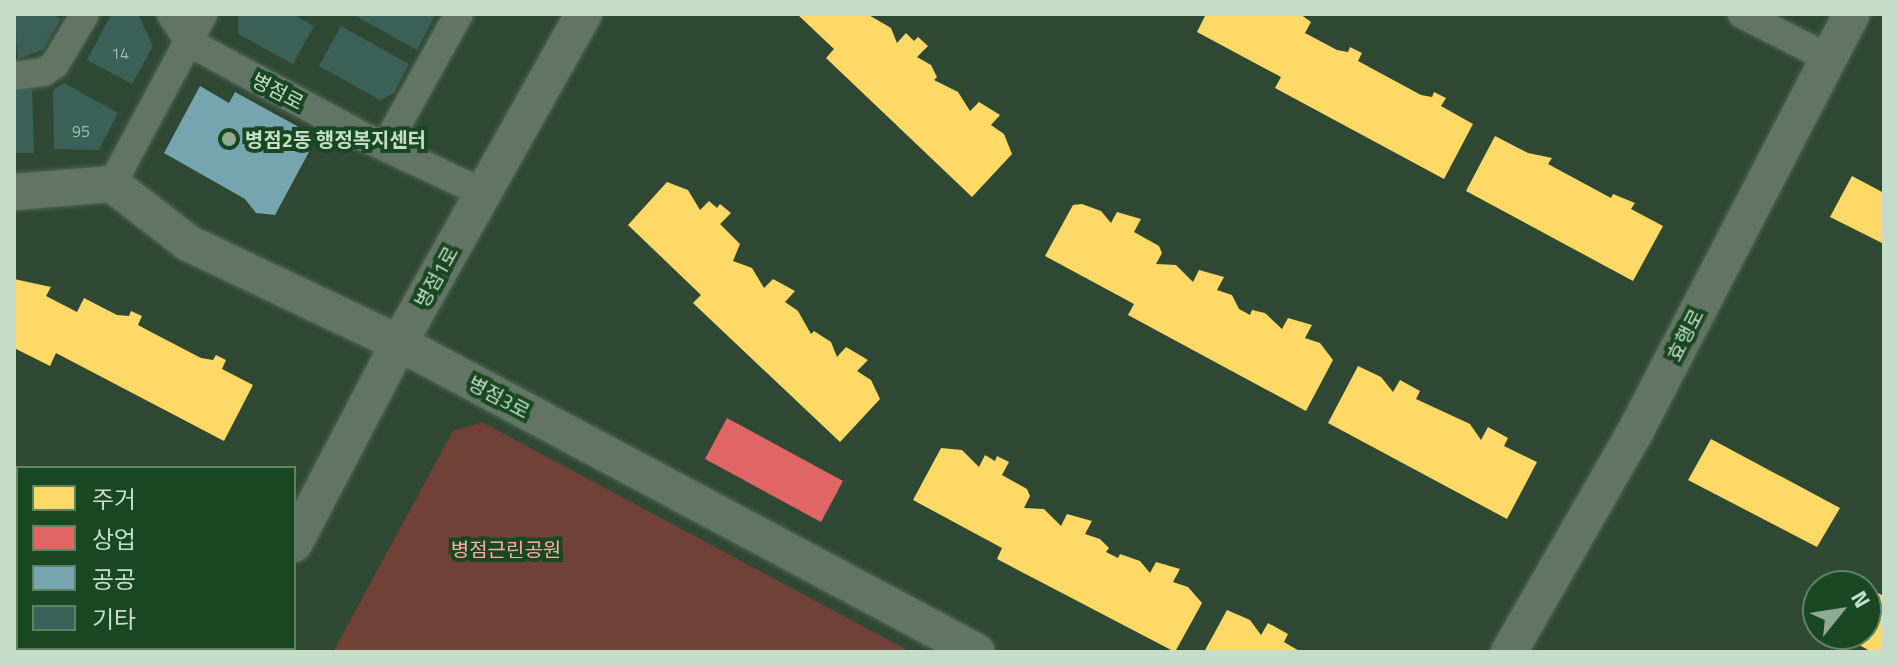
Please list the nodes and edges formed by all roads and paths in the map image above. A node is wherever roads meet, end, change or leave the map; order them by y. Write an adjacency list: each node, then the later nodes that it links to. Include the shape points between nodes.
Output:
1 (85, 14): 10 (street, via 55,64 44,72)
2 (171, 14): 8 (street, 병점로)
3 (203, 14): 8 (street)
4 (459, 14): 11 (street)
5 (584, 14): 14 (street, 병점1로)
6 (1742, 14): 9 (street)
7 (1852, 14): 9 (street, 효행로)
8 (190, 43): 11 (street, 병점로); 12 (street)
9 (1828, 58): 18 (street, 효행로, via 1634,434)
10 (14, 76)
11 (386, 145): 14 (street, 병점로)
12 (112, 184): 13 (street); 15 (street, 병점3로, via 188,243)
13 (14, 192)
14 (483, 193): 15 (street, 병점1로)
15 (399, 343): 16 (street, 병점1로); 17 (street, 병점3로)
16 (296, 540)
17 (977, 652)
18 (1509, 652)

